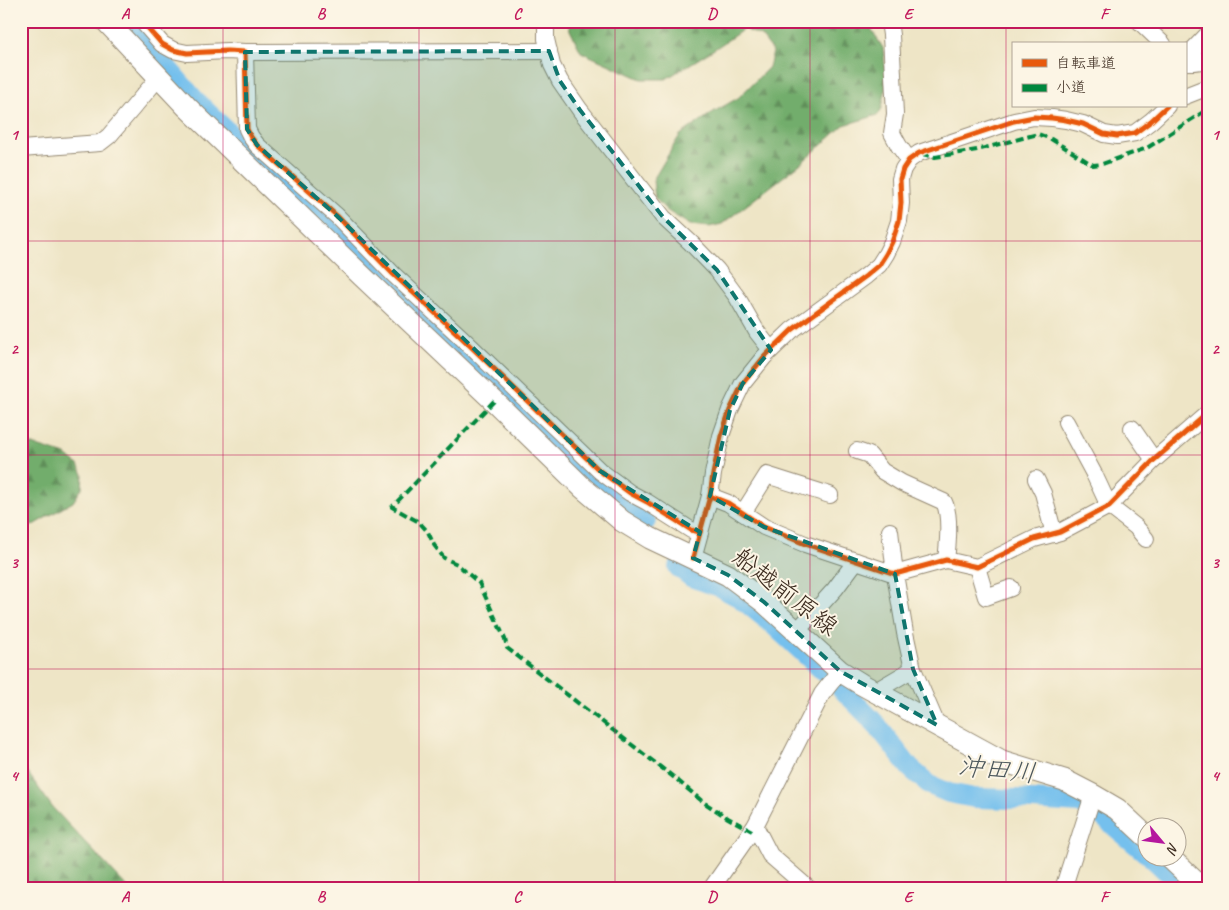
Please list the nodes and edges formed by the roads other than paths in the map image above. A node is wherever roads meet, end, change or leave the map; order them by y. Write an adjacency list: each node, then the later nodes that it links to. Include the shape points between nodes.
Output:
1 (106, 21): 13 (main road, 船越前原線)
2 (142, 21): 9 (street, via 162,44 173,50 187,53)
3 (546, 21): 8 (street)
4 (889, 21): 18 (street, via 895,114 892,133)
5 (1139, 21): 7 (street)
6 (1208, 34): 10 (street)
7 (1160, 42)
8 (548, 51): 9 (street); 19 (street, via 560,81 580,110 663,217 717,270)
9 (245, 52): 30 (street, via 247,129 257,145 336,216 600,472 691,530)
10 (1186, 57)
11 (1208, 60): 12 (street)
12 (1186, 62)
13 (160, 77): 17 (street, via 100,143); 34 (main road, 船越前原線, via 256,175 583,488 637,531)
14 (1208, 87): 15 (street)
15 (1186, 96)
16 (1165, 108): 18 (street, via 1135,133 1104,134 1084,124 1034,117 919,153)
17 (21, 149)
18 (908, 160): 19 (street, via 900,179 899,221 879,265 792,330)
19 (771, 350): 27 (street, via 743,383 730,410)
20 (1208, 413): 24 (street)
21 (1066, 422): 28 (street)
22 (1132, 428): 24 (street)
23 (857, 451): 35 (street, via 869,455 882,471 902,483 944,502 947,508)
24 (1154, 460): 28 (street)
25 (1036, 479): 33 (street)
26 (830, 495): 29 (street, via 767,475)
27 (710, 496): 29 (street); 30 (street)
28 (1108, 506): 32 (street); 33 (street)
29 (744, 513): 36 (street, via 764,527)
30 (700, 532): 34 (street)
31 (890, 532): 38 (street)
32 (1144, 532)
33 (1054, 534): 37 (street, via 1034,539)
34 (693, 558): 40 (main road, 船越前原線, via 728,575)
35 (946, 560): 37 (street); 38 (street)
36 (856, 561): 38 (street); 40 (street)
37 (977, 567): 39 (street, via 986,597)
38 (894, 574): 41 (street)
39 (1010, 588)
40 (797, 631): 42 (main road, 船越前原線)
41 (913, 669): 43 (street); 44 (street)
42 (840, 671): 43 (main road, 船越前原線); 46 (street, via 822,694)
43 (874, 692): 44 (main road, 船越前原線)
44 (937, 725): 45 (main road, 船越前原線, via 1002,760 1064,780)
45 (1090, 804): 47 (main road, 船越前原線, via 1117,809); 51 (street)
46 (755, 826): 49 (street); 50 (street, via 770,855)
47 (1136, 827)
48 (1181, 868): 52 (main road)
49 (712, 889)
50 (809, 889)
51 (1063, 889)
52 (1203, 889)

